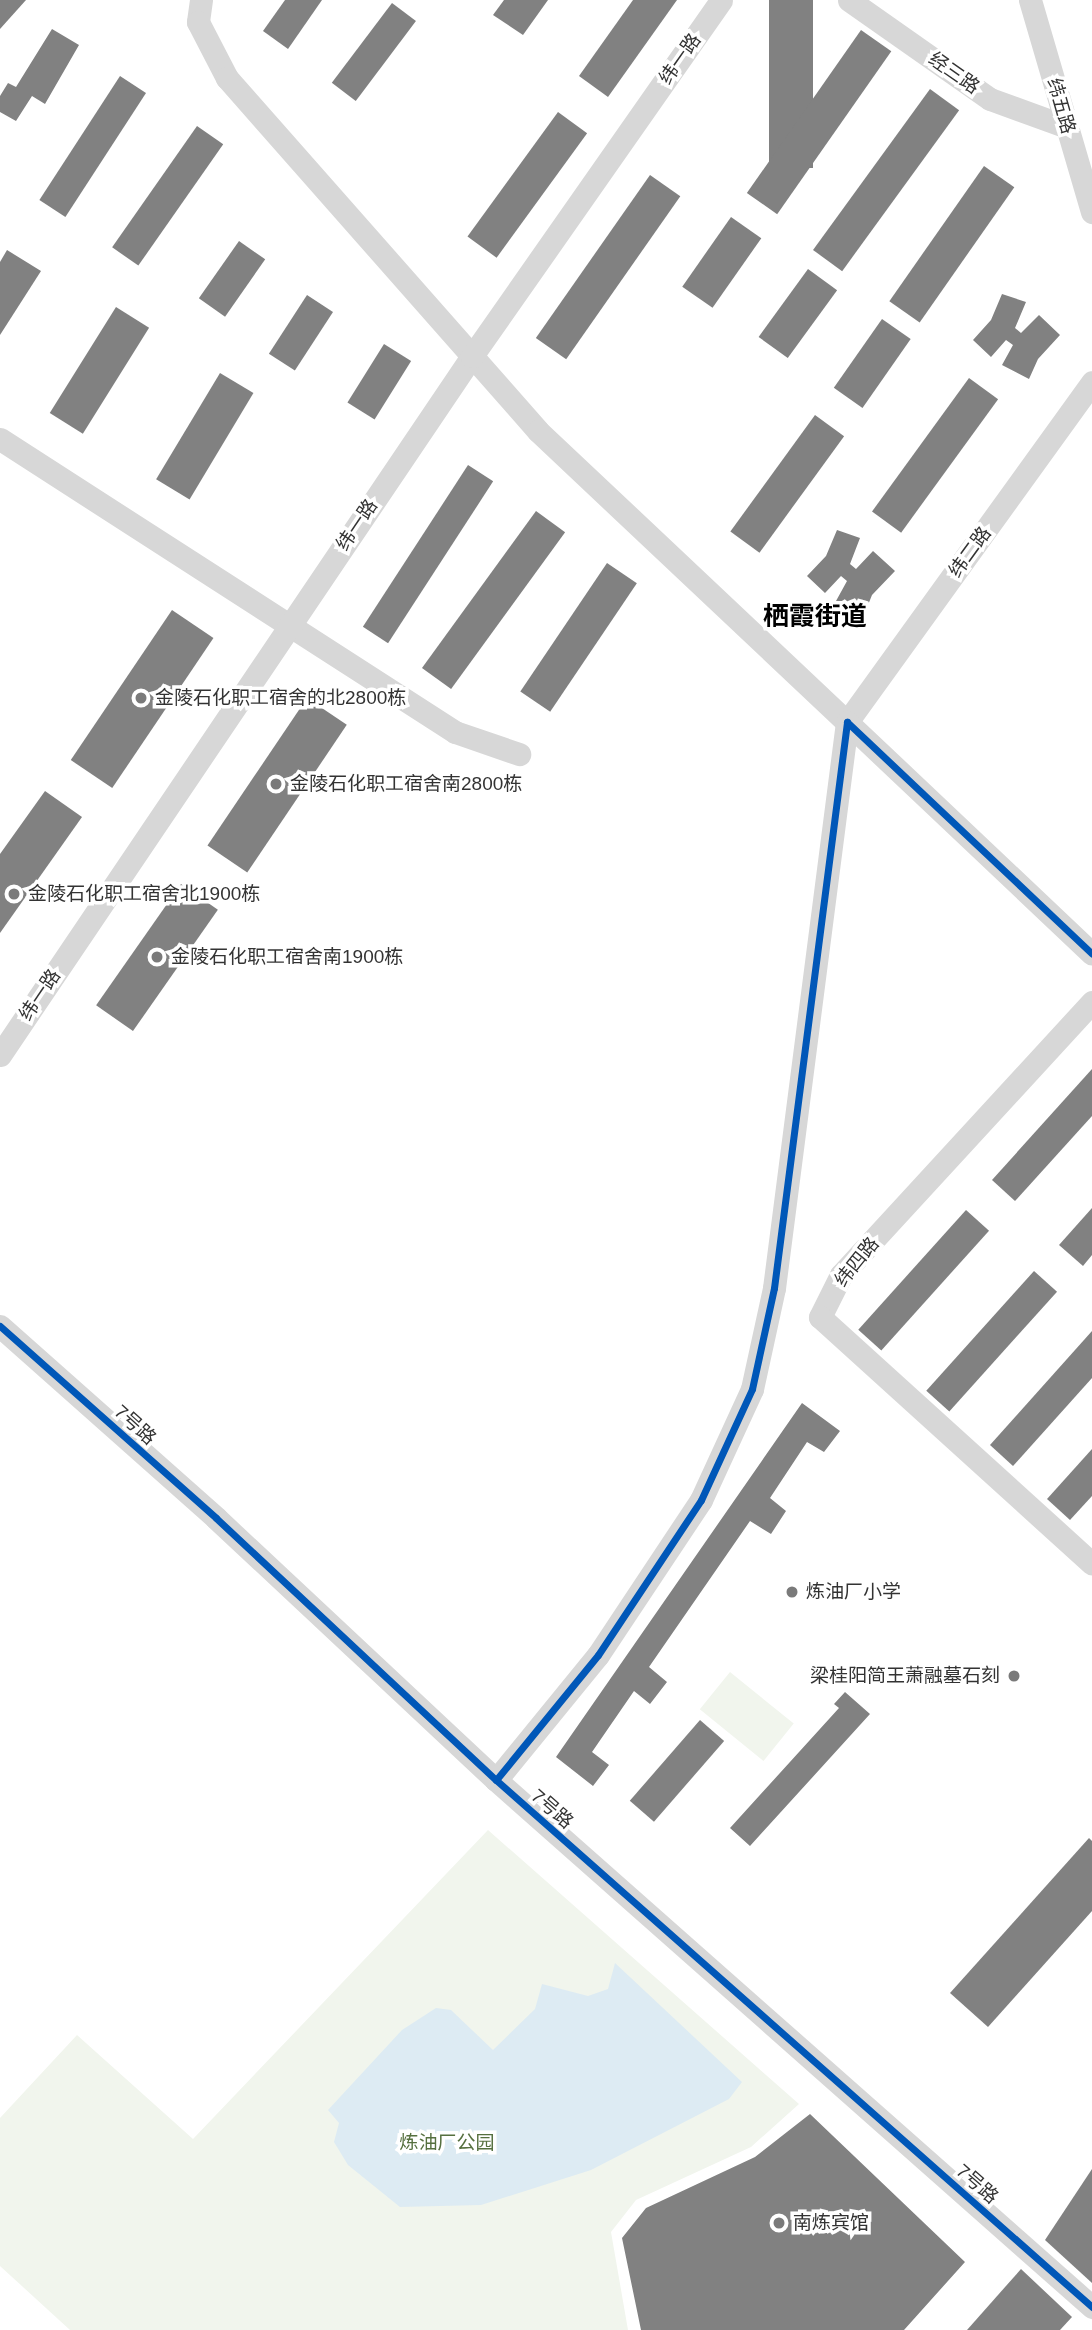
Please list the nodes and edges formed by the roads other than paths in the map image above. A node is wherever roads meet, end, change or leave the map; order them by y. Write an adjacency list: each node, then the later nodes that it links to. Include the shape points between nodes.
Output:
1 (201, 0): 7 (street, via 198,22 227,78)
2 (721, 0): 7 (street, 纬一路)
3 (849, 0): 5 (street, 经三路, via 990,99)
4 (1030, 0): 5 (street, 纬五路)
5 (1067, 127): 6 (street, 纬五路)
6 (1092, 212)
7 (472, 356): 10 (street, 纬一路); 11 (street, via 538,431)
8 (1092, 382): 11 (street, 纬二路)
9 (0, 439): 10 (street)
10 (291, 624): 12 (street, via 455,732); 15 (street, 纬一路)
11 (847, 722): 13 (street); 18 (street, via 774,1288 752,1389 701,1500 598,1655)
12 (519, 754)
13 (1092, 954)
14 (1092, 1002): 17 (street, 纬四路, via 841,1275 820,1317)
15 (0, 1055)
16 (0, 1326): 18 (street, 7号路, via 216,1518)
17 (1092, 1564)
18 (496, 1780): 19 (street, 7号路)
19 (1092, 2306)

